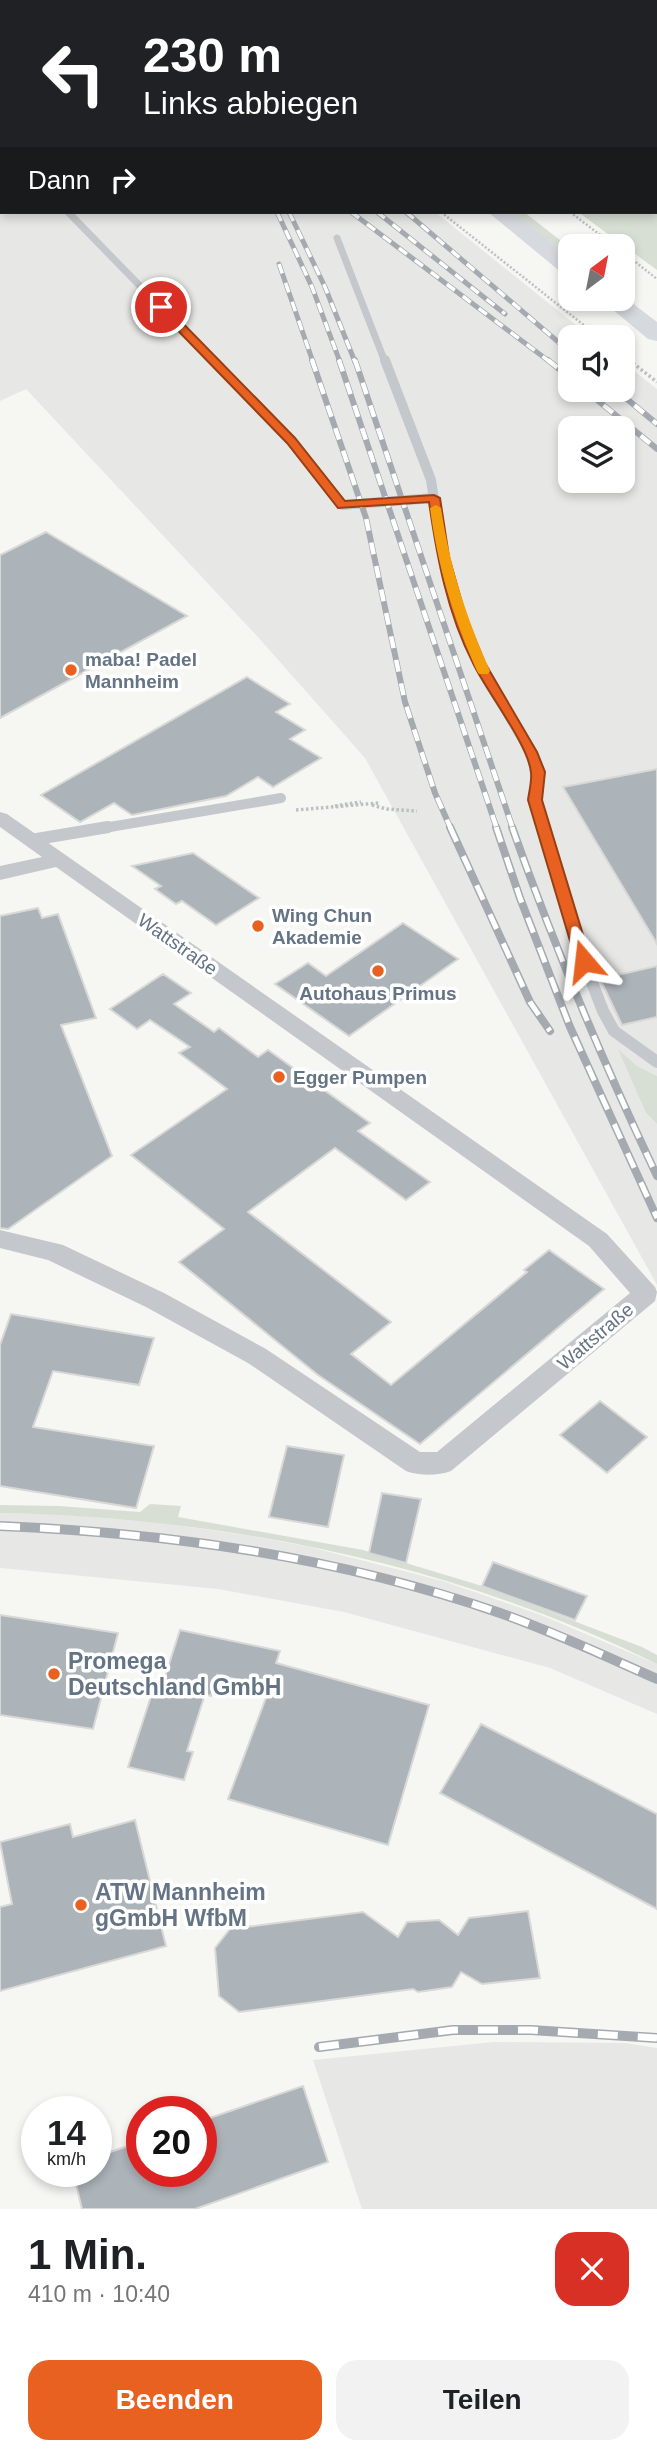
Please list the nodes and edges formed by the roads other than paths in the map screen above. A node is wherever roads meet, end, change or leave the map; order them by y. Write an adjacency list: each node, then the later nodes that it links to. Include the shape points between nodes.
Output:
1 (70, 214): 7 (lane, via 291,441 342,505)
2 (502, 214): 4 (main road)
3 (337, 238): 7 (lane)
4 (558, 259)
5 (635, 305): 6 (main road)
6 (657, 334)
7 (434, 498): 13 (lane, via 443,557 460,617 479,663 538,772 535,800 589,974 614,1031)
8 (281, 798): 10 (lane)
9 (0, 818): 10 (street, Wattstraße)
10 (31, 840): 11 (street, Wattstraße)
11 (58, 860): 12 (street); 14 (street, Wattstraße, via 598,1240 646,1294 442,1464 415,1463 257,1356 155,1300 54,1252)
12 (0, 873)
13 (657, 1062)
14 (0, 1239)

